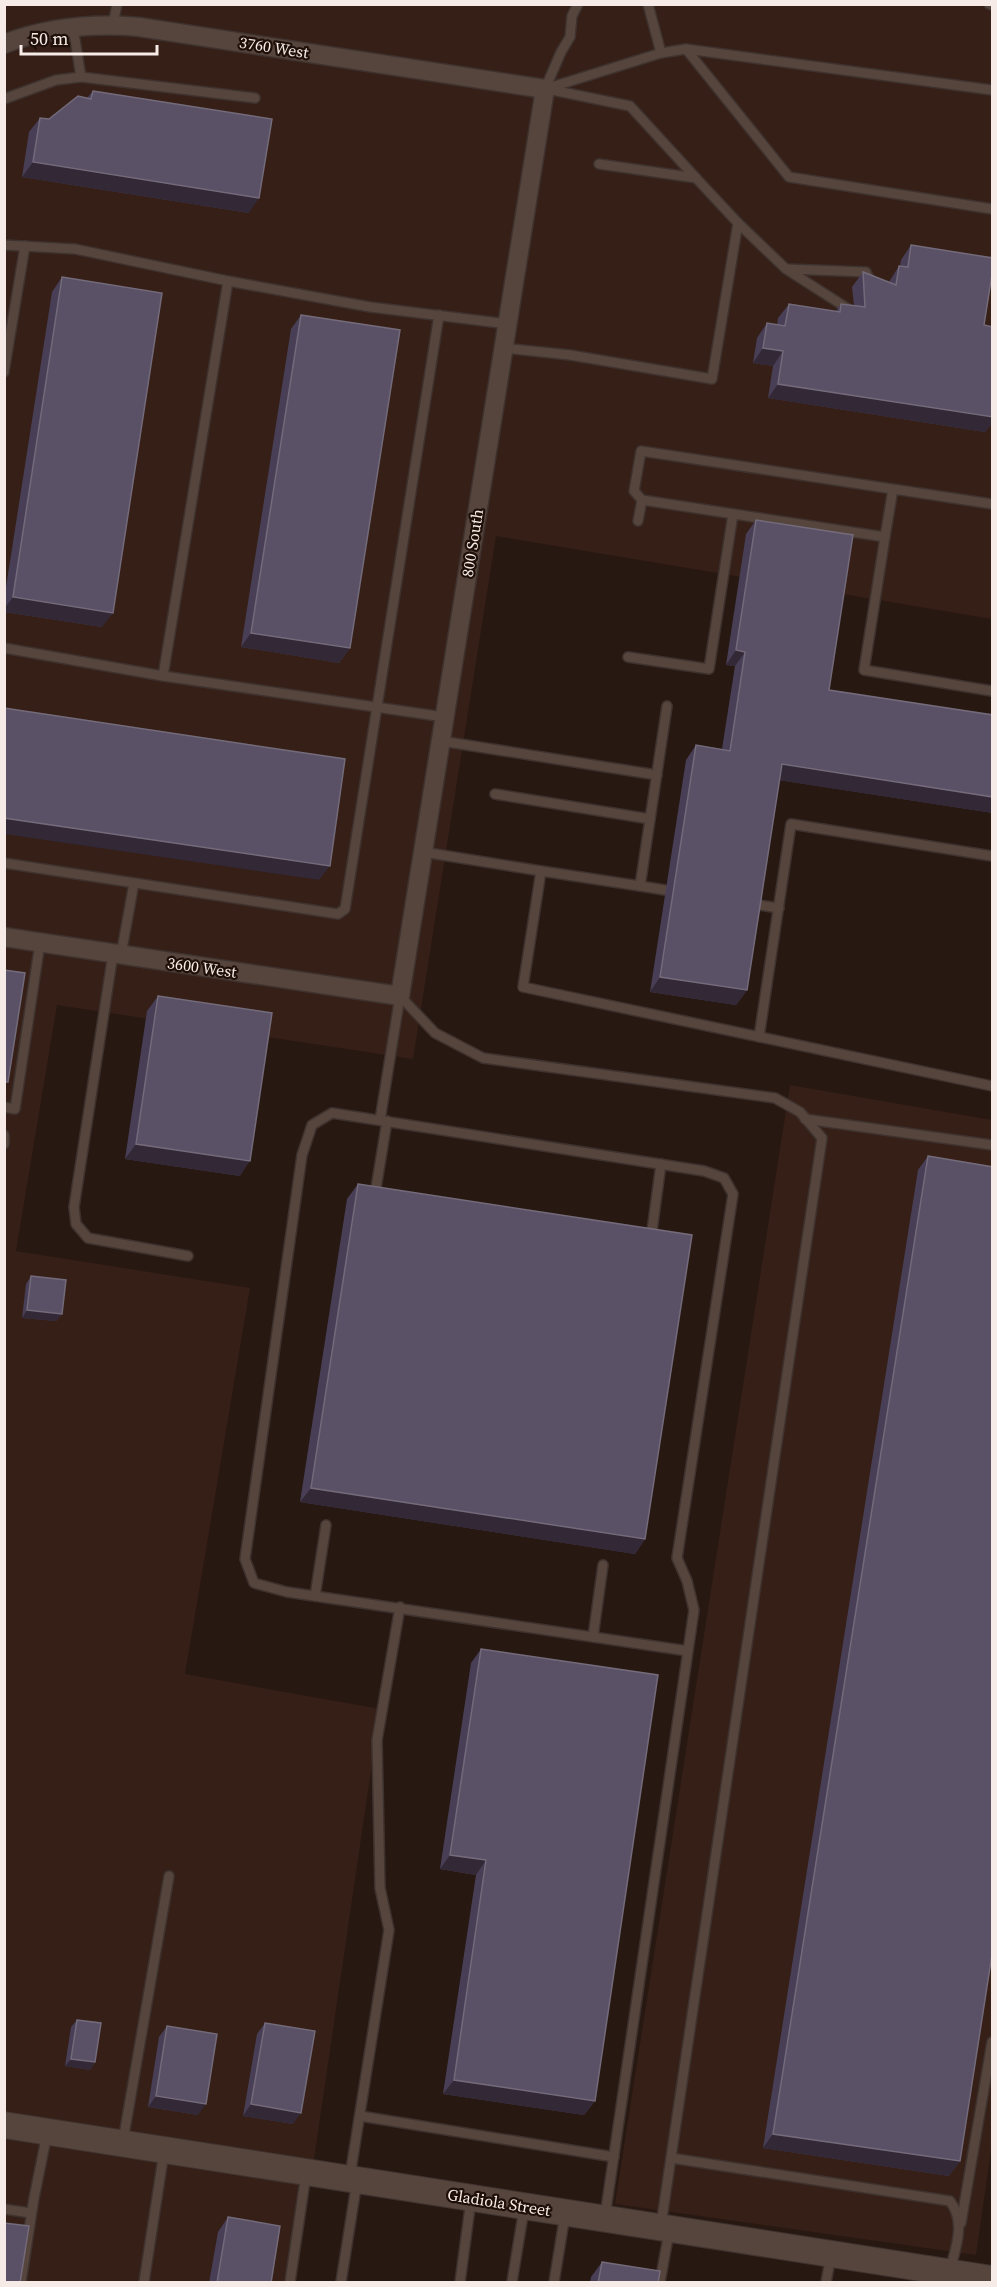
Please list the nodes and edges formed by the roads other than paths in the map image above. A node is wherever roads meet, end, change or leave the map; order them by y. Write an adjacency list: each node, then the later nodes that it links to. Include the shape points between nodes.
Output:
1 (117, 4): 4 (lane)
2 (578, 4): 10 (lane, via 572,16 570,37)
3 (648, 4): 8 (lane)
4 (113, 25): 5 (street, 3760 West); 10 (street, 3760 West)
5 (73, 27): 6 (street, 3760 West); 9 (lane)
6 (4, 44)
7 (686, 49): 8 (lane); 11 (lane); 16 (lane, via 789,177)
8 (661, 53): 10 (lane)
9 (81, 77): 12 (lane); 13 (lane, via 56,80)
10 (545, 89): 15 (lane, via 630,106); 25 (street, 800 South)
11 (993, 90)
12 (255, 98)
13 (4, 99)
14 (599, 164): 15 (lane)
15 (696, 178): 17 (lane)
16 (993, 209)
17 (738, 223): 20 (lane); 26 (lane, via 712,379)
18 (4, 245): 19 (lane)
19 (25, 246): 21 (lane, via 75,249); 27 (lane)
20 (786, 269): 22 (lane, via 866,272); 23 (lane)
21 (228, 281): 24 (lane, via 370,307); 36 (lane)
22 (877, 296)
23 (854, 312)
24 (439, 315): 25 (lane); 39 (lane)
25 (508, 324): 26 (street, 800 South)
26 (504, 348): 40 (street, 800 South)
27 (4, 372)
28 (893, 489): 29 (lane, via 641,451 634,490); 30 (lane); 33 (lane)
29 (642, 500): 31 (lane); 32 (lane)
30 (993, 504)
31 (733, 514): 33 (lane); 35 (lane, via 709,669)
32 (638, 521)
33 (885, 537): 37 (lane, via 864,670)
34 (4, 648): 36 (lane)
35 (628, 657)
36 (163, 676): 39 (lane)
37 (993, 690)
38 (666, 706): 42 (lane)
39 (377, 707): 40 (lane); 49 (lane, via 345,909 338,914)
40 (444, 717): 41 (street, 800 South)
41 (441, 741): 42 (lane); 45 (street, 800 South)
42 (657, 775): 44 (lane)
43 (495, 794): 44 (lane)
44 (650, 819): 50 (lane)
45 (423, 852): 48 (lane); 57 (street, 800 South)
46 (993, 856): 53 (lane, via 791,824)
47 (4, 863): 49 (lane)
48 (541, 871): 50 (lane); 58 (lane, via 523,987)
49 (134, 883): 56 (lane)
50 (640, 886): 51 (lane)
51 (665, 890)
52 (752, 904): 53 (lane)
53 (779, 908): 58 (lane)
54 (4, 937): 55 (street, 3600 West)
55 (40, 943): 56 (street, 3600 West); 60 (lane, via 15,1109)
56 (117, 954): 57 (street, 3600 West); 69 (lane, via 74,1207 76,1224 88,1238)
57 (399, 996): 61 (lane, via 435,1033 483,1058 775,1098); 62 (lane)
58 (759, 1037): 59 (lane)
59 (993, 1086)
60 (4, 1107)
61 (806, 1119): 65 (lane); 84 (lane, via 822,1138)
62 (383, 1121): 66 (lane); 67 (lane); 72 (lane, via 332,1113 312,1125 302,1155 245,1559 254,1583)
63 (4, 1135): 64 (lane)
64 (4, 1144)
65 (993, 1145)
66 (661, 1164): 68 (lane); 75 (lane, via 724,1178 733,1194 677,1558 694,1610)
67 (376, 1188)
68 (651, 1238)
69 (188, 1256)
70 (326, 1525): 72 (lane)
71 (603, 1565): 74 (lane)
72 (315, 1596): 73 (lane)
73 (399, 1608): 74 (lane); 78 (lane, via 377,1740 380,1888 389,1930)
74 (593, 1636): 75 (lane)
75 (688, 1651): 83 (lane)
76 (169, 1876): 81 (lane)
77 (993, 2043): 94 (lane)
78 (360, 2116): 83 (lane); 86 (lane)
79 (4, 2125): 80 (street, Gladiola Street)
80 (47, 2131): 81 (street, Gladiola Street); 91 (lane)
81 (122, 2143): 82 (street, Gladiola Street)
82 (164, 2150): 85 (street, Gladiola Street); 99 (lane)
83 (614, 2157): 92 (lane)
84 (671, 2158): 93 (lane); 94 (lane, via 950,2201)
85 (306, 2172): 86 (street, Gladiola Street); 100 (lane)
86 (353, 2179): 87 (street, Gladiola Street); 101 (lane)
87 (471, 2198): 88 (street, Gladiola Street); 102 (lane)
88 (524, 2206): 90 (street, Gladiola Street); 103 (lane)
89 (4, 2209): 91 (lane)
90 (565, 2212): 92 (street, Gladiola Street); 104 (lane)
91 (31, 2213): 98 (lane)
92 (605, 2219): 93 (street, Gladiola Street)
93 (665, 2228): 95 (street, Gladiola Street); 105 (lane)
94 (960, 2229): 96 (lane)
95 (831, 2254): 96 (street, Gladiola Street); 106 (lane)
96 (950, 2273): 97 (street, Gladiola Street)
97 (993, 2279)
98 (21, 2283)
99 (144, 2283)
100 (290, 2283)
101 (341, 2283)
102 (460, 2283)
103 (512, 2283)
104 (554, 2283)
105 (660, 2283)
106 (826, 2283)

